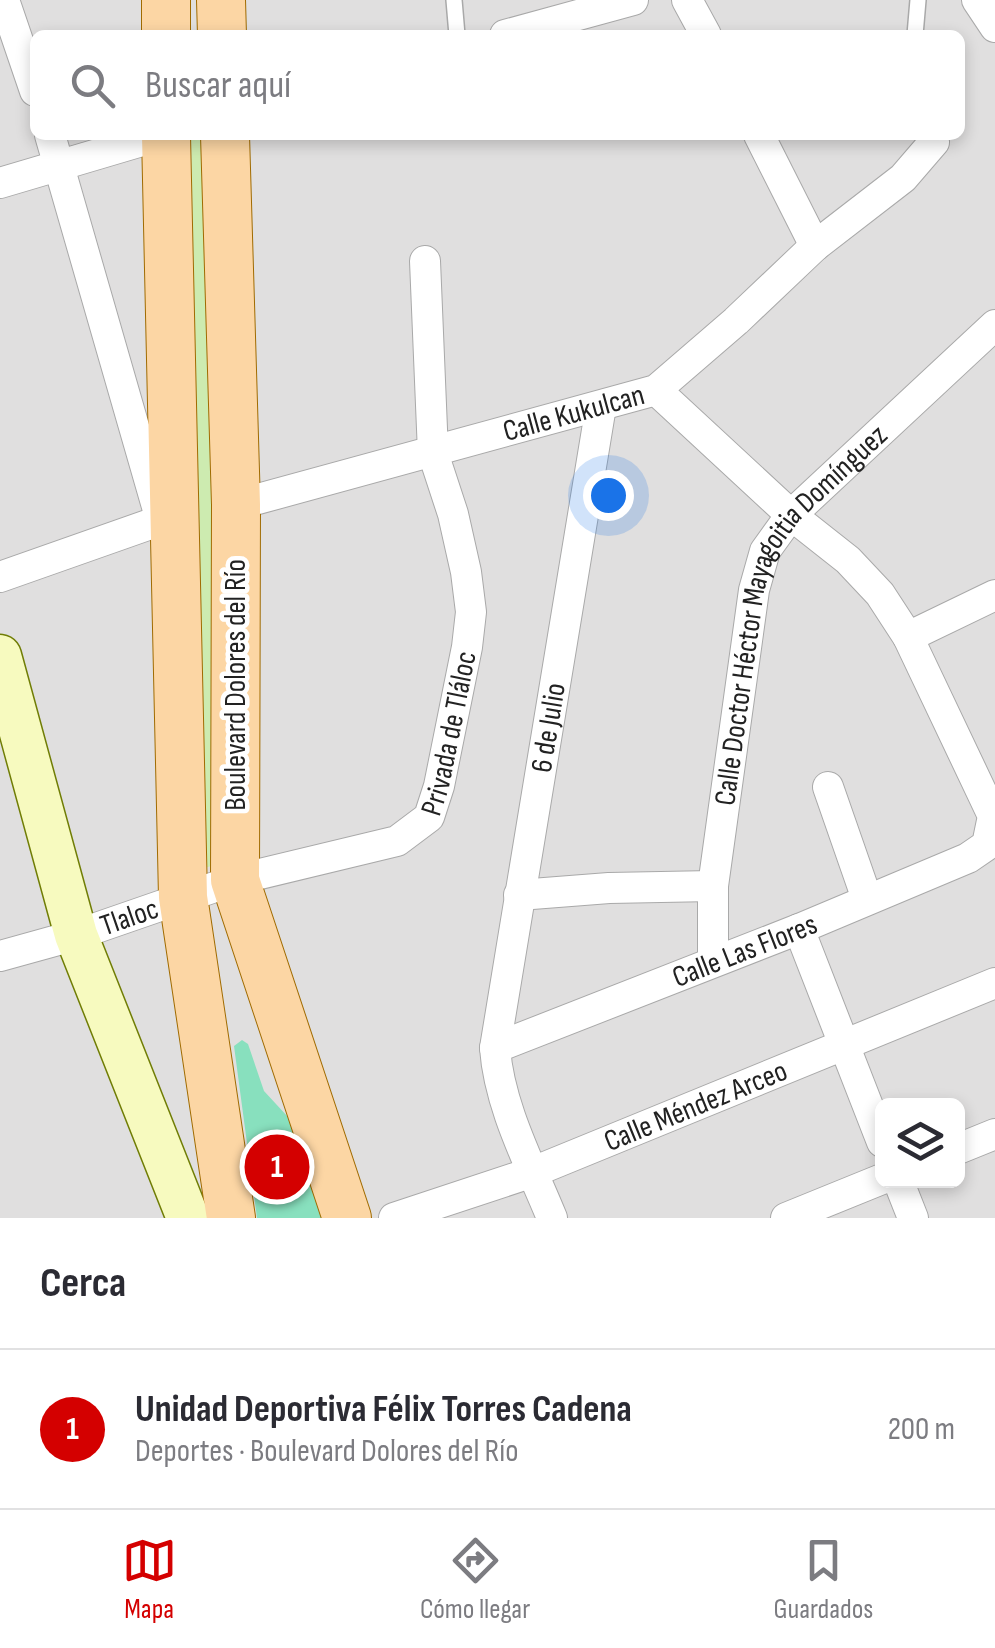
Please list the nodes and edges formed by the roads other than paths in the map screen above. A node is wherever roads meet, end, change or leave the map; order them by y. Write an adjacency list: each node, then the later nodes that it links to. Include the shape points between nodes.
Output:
1 (4, 0): 16 (street)
2 (166, 0): 10 (main road)
3 (221, 0): 11 (main road)
4 (454, 0): 12 (lane)
5 (633, 0): 13 (street)
6 (687, 0): 14 (street)
7 (918, 0): 15 (lane)
8 (977, 0): 9 (street)
9 (995, 27)
10 (166, 30)
11 (222, 30)
12 (457, 30)
13 (523, 30)
14 (703, 30)
15 (915, 30)
16 (30, 77)
17 (52, 140): 23 (street)
18 (147, 140): 23 (street)
19 (164, 140): 33 (main road, Boulevard Dolores del Río)
20 (225, 140): 31 (main road, Boulevard Dolores del Río)
21 (762, 140): 25 (street)
22 (934, 142): 25 (street, Calle Kukulcan, via 904,178)
23 (60, 166): 24 (street); 33 (street)
24 (0, 183)
25 (816, 246): 28 (street, Calle Kukulcan)
26 (424, 261): 30 (street, Privada de Tláloc)
27 (995, 325): 32 (street, Calle Doctor Héctor Mayagoitia Domínguez)
28 (656, 390): 29 (street, Calle Kukulcan); 32 (street)
29 (602, 406): 30 (street, Calle Kukulcan); 42 (street, 6 de Julio)
30 (433, 453): 31 (street, Calle Kukulcan); 40 (street, Privada de Tláloc, via 453,514 471,612 429,817 397,841)
31 (236, 506): 40 (main road, Boulevard Dolores del Río)
32 (791, 514): 36 (street, via 848,560); 41 (street, Calle Doctor Héctor Mayagoitia Domínguez, via 765,550 754,590)
33 (168, 518): 34 (street); 43 (main road, Boulevard Dolores del Río)
34 (0, 577)
35 (995, 594): 36 (street)
36 (908, 637): 44 (street, Calle Las Flores, via 986,798 993,828 980,853)
37 (0, 656): 46 (main road)
38 (0, 767): 46 (main road)
39 (828, 787): 44 (street)
40 (236, 880): 43 (street, Privada de Tláloc); 61 (main road, Boulevard Dolores del Río)
41 (713, 886): 42 (street); 48 (street, Calle Doctor Héctor Mayagoitia Domínguez)
42 (519, 895): 51 (street, 6 de Julio)
43 (183, 897): 46 (street, Tlaloc); 60 (main road, Boulevard Dolores del Río)
44 (866, 899): 45 (street, Calle Las Flores)
45 (799, 929): 48 (street, Calle Las Flores); 50 (street)
46 (64, 939): 47 (street, Tlaloc); 58 (main road); 59 (main road)
47 (0, 956)
48 (713, 960): 51 (street, Calle Las Flores)
49 (995, 983): 50 (street, Calle Méndez Arceo)
50 (845, 1046): 52 (street); 55 (street, Calle Méndez Arceo)
51 (495, 1048): 55 (street, via 497,1073)
52 (875, 1124)
53 (995, 1134): 54 (street)
54 (965, 1146)
55 (533, 1172): 62 (street, Calle Méndez Arceo); 63 (street)
56 (875, 1182): 64 (street)
57 (901, 1188): 65 (street)
58 (159, 1218)
59 (188, 1218)
60 (231, 1218)
61 (347, 1218)
62 (394, 1218)
63 (552, 1218)
64 (786, 1218)
65 (914, 1218)

